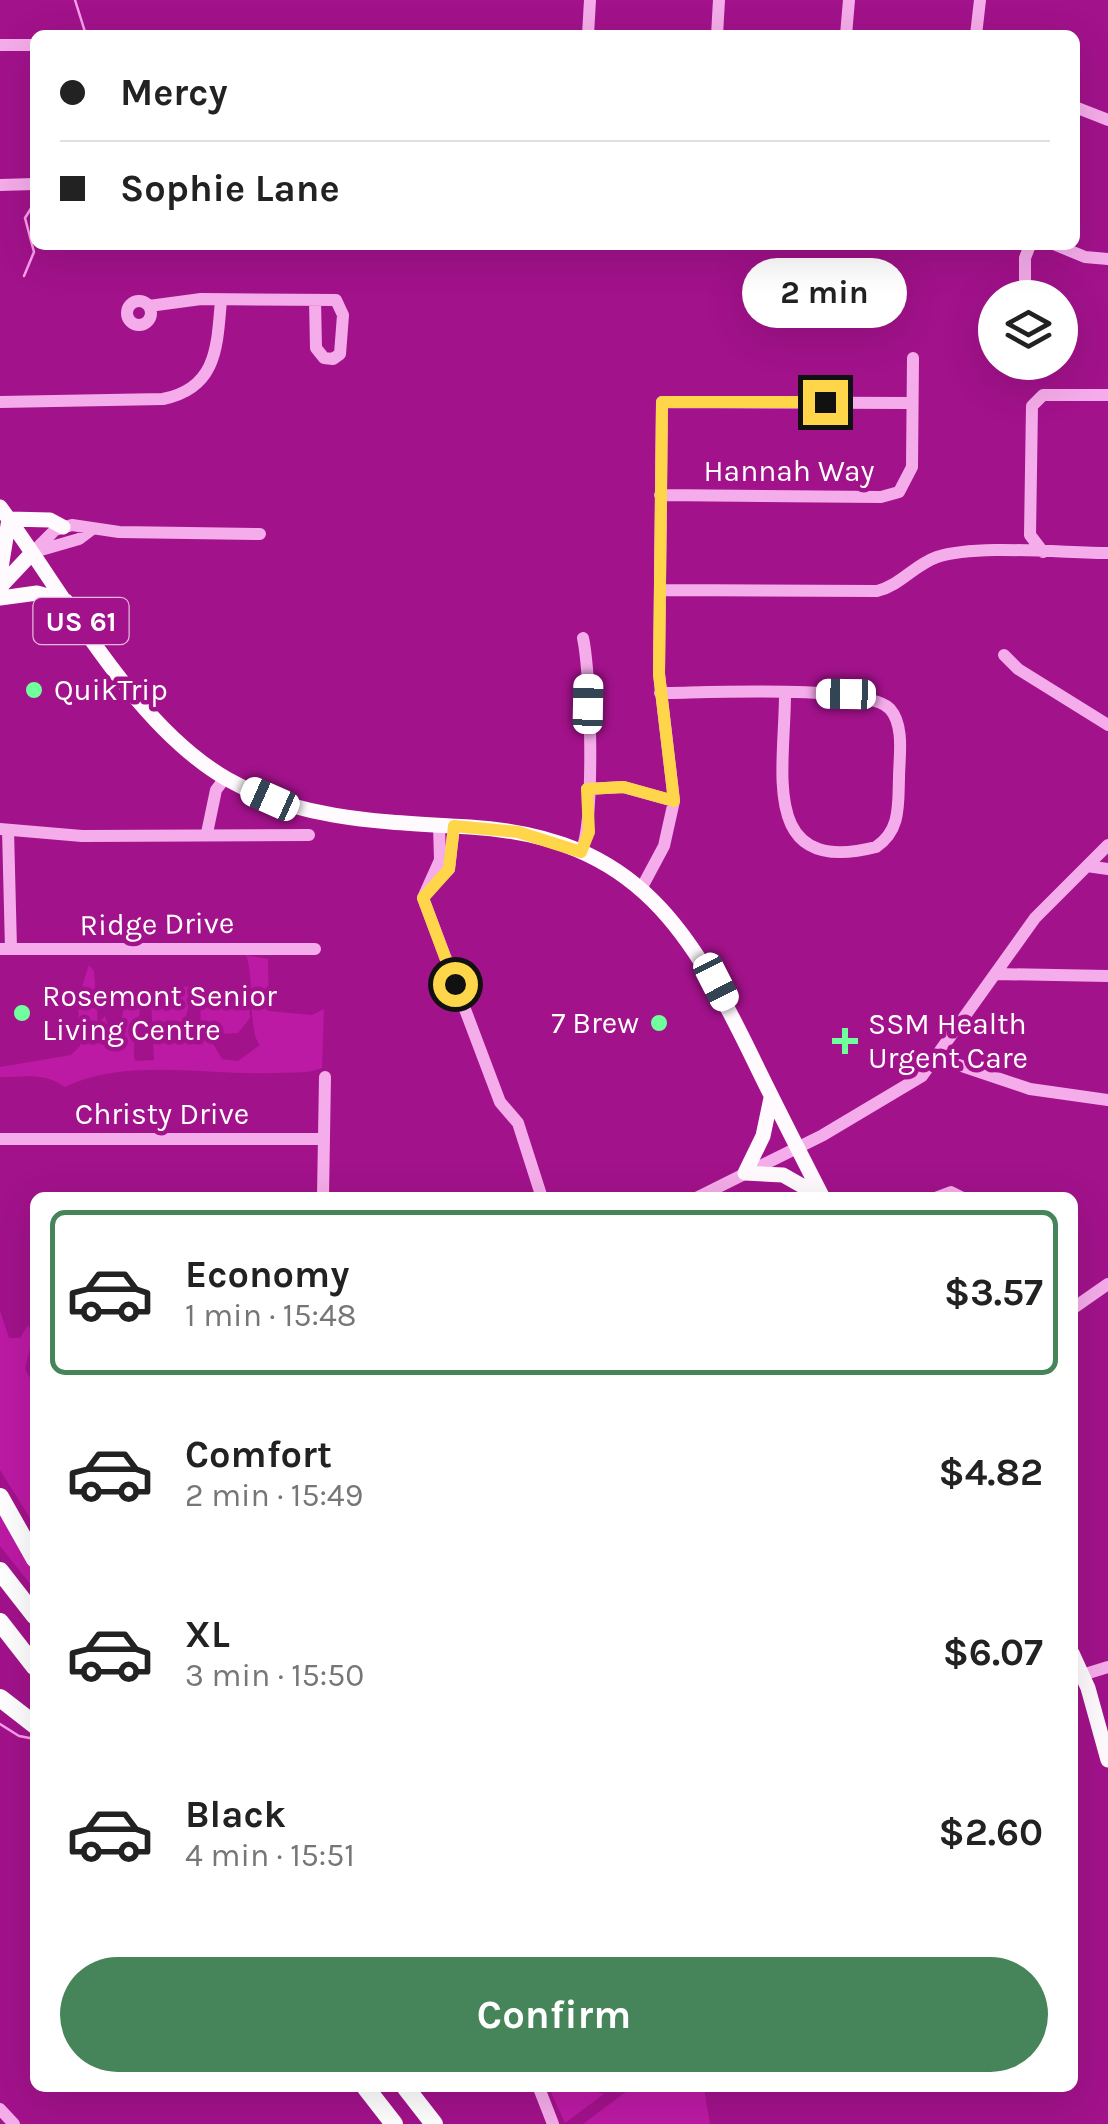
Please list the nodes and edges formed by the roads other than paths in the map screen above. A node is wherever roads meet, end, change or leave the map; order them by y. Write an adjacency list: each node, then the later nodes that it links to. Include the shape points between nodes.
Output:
1 (590, 0): 5 (street)
2 (719, 0): 6 (street)
3 (849, 0): 7 (street)
4 (980, 0): 8 (street)
5 (588, 30)
6 (717, 30)
7 (846, 30)
8 (977, 30)
9 (0, 45): 10 (street)
10 (30, 45)
11 (1080, 109): 12 (street)
12 (1108, 120)
13 (30, 184): 14 (street)
14 (0, 185)
15 (1028, 250): 18 (street)
16 (1068, 250): 17 (street)
17 (1108, 259)
18 (1025, 280)
19 (221, 300): 20 (street); 21 (street); 24 (street, via 212,366 180,394 164,400)
20 (316, 300)
21 (148, 306)
22 (912, 358): 25 (street, Hannah Way)
23 (1108, 395): 32 (street, via 1043,396 1032,406 1030,535)
24 (0, 402)
25 (912, 403): 26 (street, Hannah Way, via 911,475 890,496); 26 (street, via 662,402)
26 (660, 496): 36 (street)
27 (5, 513): 28 (main road); 31 (main road, US 61); 34 (main road)
28 (63, 526): 29 (street); 31 (street)
29 (91, 530): 30 (street); 31 (street)
30 (260, 534)
31 (32, 553): 35 (main road); 38 (main road, US 61)
32 (1046, 553): 33 (street); 36 (street, via 940,556 877,591)
33 (1108, 553)
34 (0, 574)
35 (0, 587)
36 (661, 590): 41 (street)
37 (0, 598): 38 (main road, via 37,593)
38 (66, 600): 44 (main road, US 61, via 141,702)
39 (583, 638): 45 (street)
40 (1004, 655): 43 (street)
41 (660, 694): 42 (street); 46 (street)
42 (786, 694): 42 (street, via 785,812 794,835 817,850 876,847 888,840 898,808 894,716 872,697)
43 (1108, 725)
44 (225, 778): 47 (main road, US 61, via 299,809); 49 (street)
45 (587, 789): 46 (street, via 624,787); 52 (street, via 589,832)
46 (674, 801): 55 (street, via 664,846)
47 (447, 826): 52 (main road, US 61, via 518,832); 69 (street, via 423,898 500,1102 518,1123)
48 (4, 830): 49 (street); 56 (street)
49 (207, 833): 50 (street)
50 (309, 835)
51 (1108, 845): 53 (street)
52 (581, 852): 55 (main road, US 61)
53 (1087, 866): 54 (street); 58 (street, via 1036,918)
54 (1108, 869)
55 (641, 888): 62 (main road, US 61, via 701,957)
56 (6, 949): 57 (street, Ridge Drive)
57 (315, 949)
58 (996, 974): 59 (street); 60 (street)
59 (1108, 976)
60 (938, 1058): 63 (street, via 1030,1089); 66 (street, via 905,1090)
61 (324, 1077): 65 (street)
62 (772, 1098): 66 (main road, US 61); 67 (main road, via 764,1136)
63 (1108, 1100)
64 (0, 1139): 65 (street, Christy Drive)
65 (324, 1139): 68 (street)
66 (797, 1146): 67 (street); 72 (main road, US 61)
67 (745, 1172): 70 (street); 71 (main road, via 786,1176)
68 (323, 1192)
69 (540, 1192)
70 (707, 1192)
71 (814, 1192)
72 (820, 1192)
73 (1108, 1284): 74 (street)
74 (1078, 1306)
75 (0, 1497): 76 (highway)
76 (30, 1550)
77 (0, 1571): 78 (highway)
78 (30, 1610)
79 (0, 1622): 80 (highway)
80 (30, 1661)
81 (1078, 1666): 83 (main road)
82 (1108, 1667): 83 (street)
83 (1082, 1674): 86 (main road)
84 (0, 1698): 85 (highway)
85 (30, 1721)
86 (1108, 1760)
87 (369, 2092): 90 (highway)
88 (409, 2092): 91 (highway)
89 (540, 2092): 92 (street)
90 (394, 2124)
91 (434, 2124)
92 (553, 2124)

